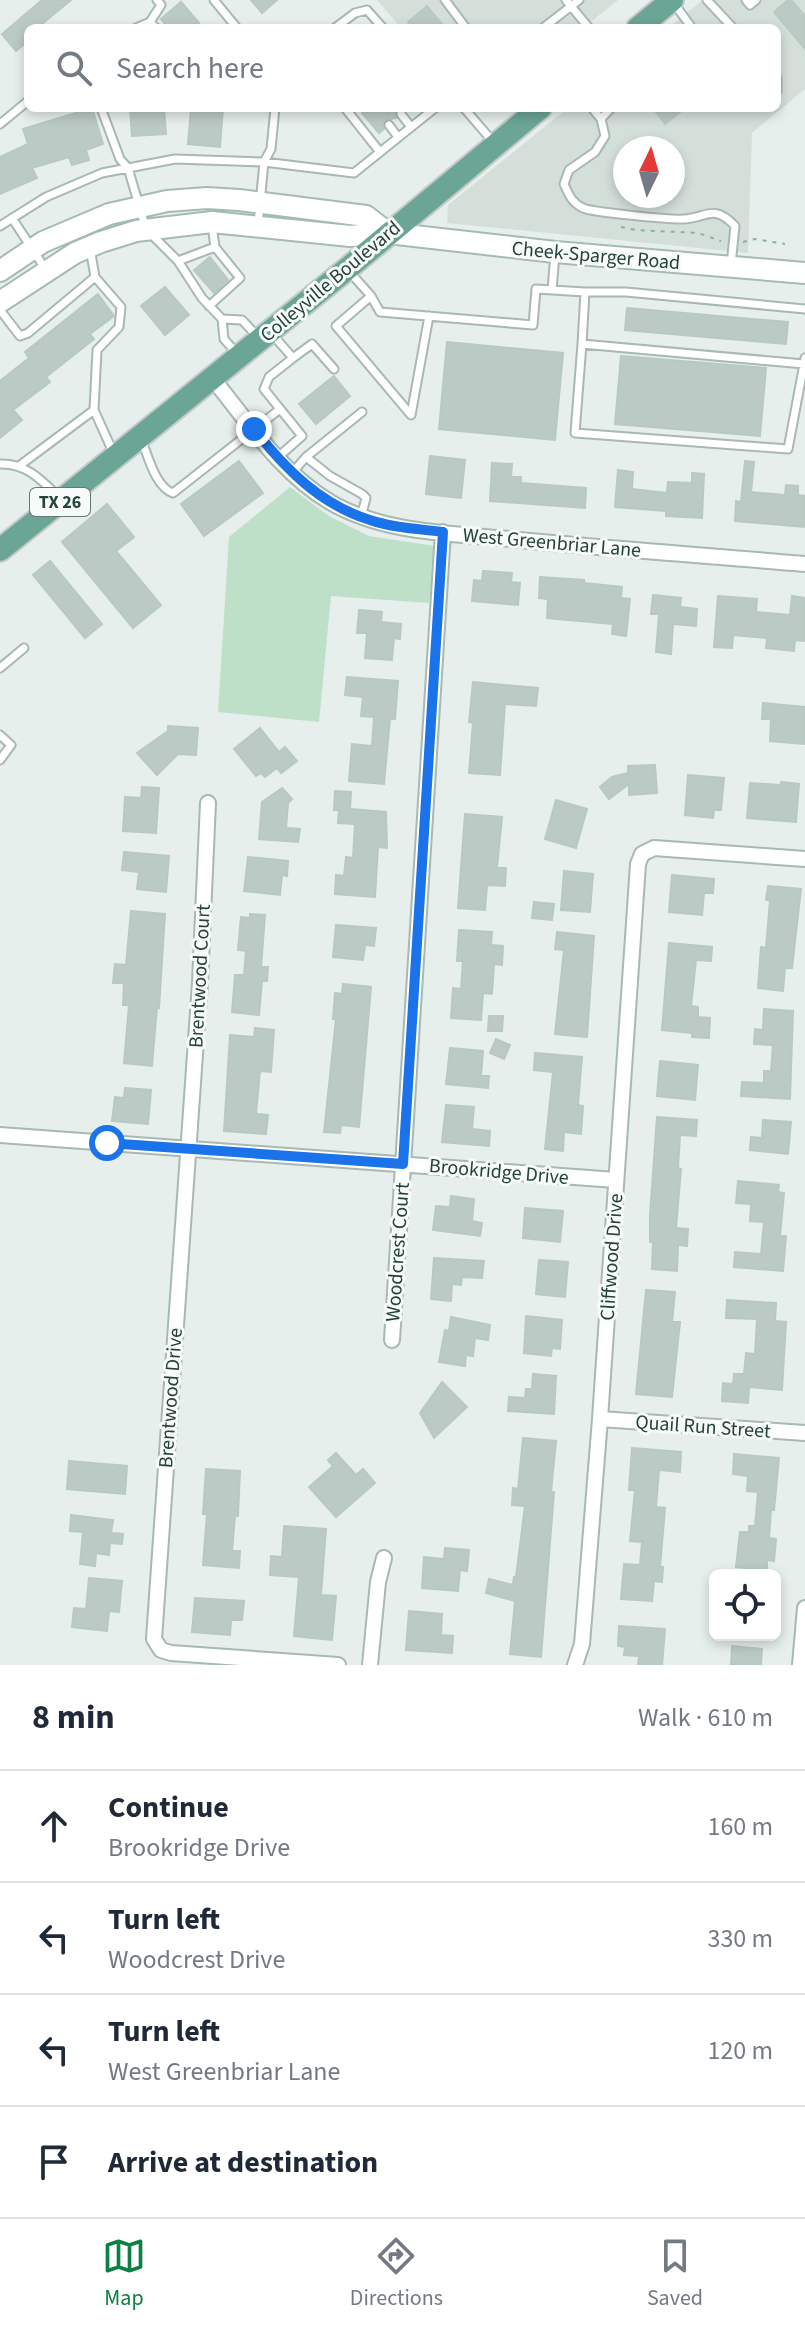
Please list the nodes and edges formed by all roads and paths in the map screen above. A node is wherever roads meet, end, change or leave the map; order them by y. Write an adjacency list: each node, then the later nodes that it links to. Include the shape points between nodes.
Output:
1 (157, 0): 10 (lane, via 161,5)
2 (214, 0): 11 (lane)
3 (445, 0): 14 (lane)
4 (579, 0): 9 (lane)
5 (672, 0): 17 (main road); 18 (lane)
6 (707, 0): 19 (lane)
7 (746, 0): 8 (lane, via 750,5)
8 (756, 0)
9 (569, 3): 15 (lane); 16 (lane)
10 (153, 24)
11 (234, 24)
12 (340, 24): 13 (lane, via 367,10)
13 (379, 24)
14 (463, 24)
15 (547, 24)
16 (586, 24)
17 (647, 24)
18 (689, 24)
19 (729, 24)
20 (24, 104): 33 (lane)
21 (102, 112): 40 (lane)
22 (275, 112): 39 (lane, via 271,149)
23 (349, 112): 38 (lane)
24 (420, 112): 31 (lane)
25 (430, 112): 31 (lane)
26 (467, 112): 37 (lane)
27 (535, 112): 37 (main road, Colleyville Boulevard / TX 26)
28 (595, 112): 32 (lane)
29 (607, 112): 32 (lane)
30 (401, 114): 35 (lane)
31 (424, 117): 35 (lane)
32 (601, 119): 50 (lane, via 605,136 595,152 569,170 564,184 570,199 585,210 726,217 735,226)
33 (0, 124)
34 (389, 125): 36 (lane)
35 (411, 127): 36 (lane)
36 (398, 137): 38 (lane)
37 (495, 145): 49 (main road, Colleyville Boulevard / TX 26)
38 (380, 152): 39 (lane, via 354,173)
39 (264, 162): 40 (lane, via 175,159); 41 (lane)
40 (128, 168): 42 (lane); 43 (lane, via 46,197)
41 (260, 203): 42 (main road, via 207,198); 46 (lane); 49 (main road, via 366,216)
42 (138, 207): 48 (lane); 54 (main road, via 109,214)
43 (12, 218): 45 (lane); 54 (lane)
44 (212, 222): 46 (main road); 48 (main road); 53 (lane)
45 (0, 226)
46 (258, 226): 49 (main road, via 350,236)
47 (621, 227): 50 (path, via 698,233)
48 (146, 229): 52 (main road); 56 (lane)
49 (388, 233): 55 (main road, Cheek-Sparger Road); 58 (main road, Colleyville Boulevard / TX 26)
50 (734, 242): 51 (path); 57 (lane)
51 (785, 244)
52 (90, 247): 60 (main road); 62 (lane)
53 (215, 247): 56 (lane); 67 (lane, via 240,278)
54 (32, 250): 59 (main road); 60 (lane)
55 (555, 252): 57 (main road, Cheek-Sparger Road); 63 (lane)
56 (178, 261): 67 (lane)
57 (731, 267): 61 (main road, Cheek-Sparger Road)
58 (347, 269): 65 (lane); 72 (main road, Colleyville Boulevard / TX 26)
59 (0, 271)
60 (47, 271): 66 (main road)
61 (805, 273)
62 (95, 277): 69 (lane, via 20,336); 81 (lane, via 121,307 119,327 97,350)
63 (552, 290): 64 (lane); 70 (lane, via 536,289 533,325)
64 (585, 292): 68 (lane); 73 (lane)
65 (371, 296): 70 (lane, via 380,312); 70 (lane, via 336,326 411,415)
66 (0, 302)
67 (209, 306): 71 (lane)
68 (805, 309)
69 (0, 310)
70 (429, 316)
71 (222, 319): 72 (lane, via 242,320); 74 (lane, via 224,339)
72 (265, 336): 74 (main road, Colleyville Boulevard / TX 26); 75 (lane)
73 (582, 344): 77 (lane); 77 (lane, via 575,433 788,449)
74 (240, 357): 79 (main road, Colleyville Boulevard / TX 26)
75 (293, 358): 78 (lane, via 312,344); 80 (lane, via 269,377 264,389)
76 (805, 358): 77 (lane)
77 (804, 364)
78 (334, 369)
79 (213, 379): 83 (street, West Greenbriar Lane); 84 (main road, Colleyville Boulevard / TX 26)
80 (280, 409): 83 (lane); 87 (lane, via 302,436)
81 (94, 410): 85 (lane); 89 (lane)
82 (362, 412): 86 (lane)
83 (254, 429): 84 (lane, via 173,493 161,485); 87 (street, West Greenbriar Lane)
84 (141, 438): 85 (main road, Colleyville Boulevard / TX 26)
85 (118, 456): 91 (main road, TX 26)
86 (306, 457): 90 (lane); 92 (lane, via 366,498)
87 (277, 458): 90 (street, West Greenbriar Lane)
88 (0, 464): 89 (lane)
89 (19, 466): 91 (lane)
90 (292, 473): 92 (street, West Greenbriar Lane, via 330,502)
91 (62, 500): 94 (main road, TX 26)
92 (361, 517): 93 (street, West Greenbriar Lane)
93 (443, 532): 95 (street, West Greenbriar Lane); 105 (street, Woodcrest Court)
94 (0, 550)
95 (805, 564)
96 (24, 648): 98 (lane)
97 (0, 654): 98 (lane)
98 (4, 665)
99 (0, 735): 100 (lane, via 11,745)
100 (0, 760)
101 (208, 803): 104 (street, Brentwood Court)
102 (805, 859): 106 (street, Cliffwood Drive, via 654,848 647,849 638,864)
103 (0, 1135): 104 (street, Brookridge Drive)
104 (189, 1148): 105 (street, Brookridge Drive); 112 (street, Brentwood Drive, via 154,1628 158,1647 171,1653)
105 (403, 1164): 106 (street, Brookridge Drive); 107 (street, Woodcrest Court)
106 (616, 1180): 108 (street, Cliffwood Drive)
107 (392, 1340)
108 (600, 1419): 109 (street, Quail Run Street); 114 (street, Cliffwood Drive, via 582,1644)
109 (805, 1433)
110 (384, 1558): 113 (street)
111 (805, 1608): 115 (street)
112 (338, 1665)
113 (370, 1665)
114 (575, 1665)
115 (800, 1665)

